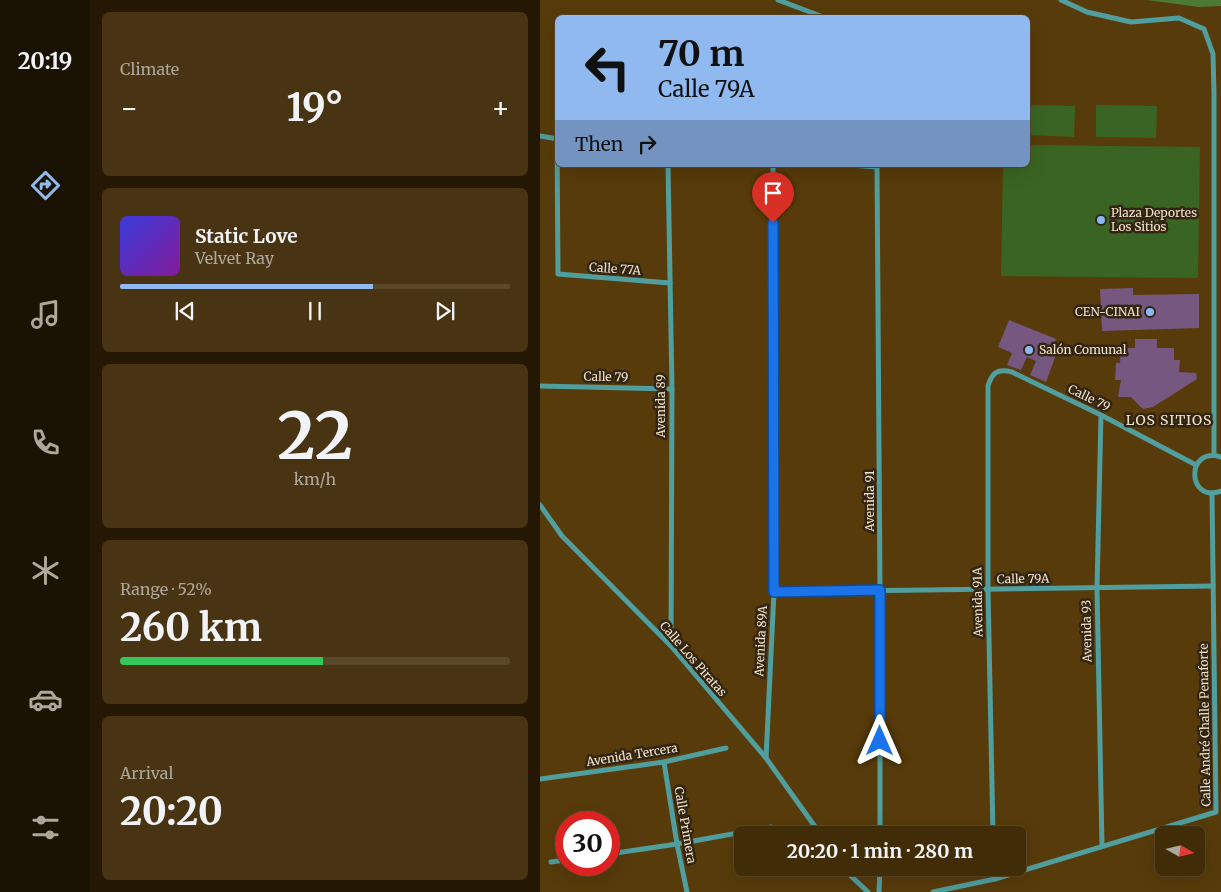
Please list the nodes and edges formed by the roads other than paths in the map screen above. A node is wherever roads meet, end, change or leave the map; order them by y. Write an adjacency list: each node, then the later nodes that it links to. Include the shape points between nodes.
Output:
1 (778, 0): 3 (street)
2 (1061, 0): 4 (street, via 1087,12 1131,22 1179,18 1204,29 1213,54)
3 (818, 15)
4 (1214, 93): 5 (street); 17 (street)
5 (1221, 93)
6 (540, 136): 7 (street)
7 (555, 138)
8 (557, 167): 12 (street, Calle 77A, via 558,274)
9 (668, 167): 12 (street, Avenida 89)
10 (773, 167): 27 (street, Avenida 89A)
11 (877, 167): 26 (street, Avenida 91)
12 (670, 283): 15 (street, Avenida 89)
13 (996, 372): 16 (street, Calle 79, via 1012,372); 25 (street, Avenida 91A, via 988,386)
14 (540, 386): 15 (street, Calle 79)
15 (672, 389): 28 (street, Avenida 89)
16 (1101, 415): 19 (street, Calle 79); 24 (street, Avenida 93)
17 (1214, 455): 18 (street); 19 (street, via 1207,456)
18 (1221, 457)
19 (1196, 465): 21 (street, via 1194,472 1198,487)
20 (1221, 491): 21 (street)
21 (1212, 493): 23 (street, Calle André Challe Penaforte)
22 (540, 505): 28 (street, Calle Los Piratas, via 562,536)
23 (1213, 586): 24 (street, Calle 79A); 33 (street, Calle André Challe Penaforte)
24 (1096, 588): 25 (street, Calle 79A); 39 (street, Avenida 93)
25 (988, 589): 26 (street, Calle 79A); 36 (street, Avenida 91A)
26 (880, 590): 27 (street, Calle 79A); 35 (street, Avenida 91)
27 (774, 592): 30 (street, Avenida 89A)
28 (671, 646): 30 (street, Calle Los Piratas)
29 (726, 748): 31 (street, Avenida Tercera)
30 (766, 758): 34 (street, Calle Los Piratas)
31 (664, 762): 32 (street, Avenida Tercera); 38 (street, Calle Primera)
32 (540, 779)
33 (1219, 811): 39 (street, Calle André Challe Penaforte)
34 (815, 826)
35 (880, 826)
36 (994, 826)
37 (734, 834): 38 (street)
38 (677, 844): 40 (street); 47 (street, Calle Primera)
39 (1102, 846): 46 (street, Calle André Challe Penaforte)
40 (620, 852)
41 (555, 861): 42 (street)
42 (551, 862)
43 (851, 876): 48 (street)
44 (880, 876): 49 (street)
45 (994, 876): 46 (street)
46 (994, 880): 50 (street, Calle André Challe Penaforte)
47 (687, 892)
48 (868, 892)
49 (880, 892)
50 (933, 892)

